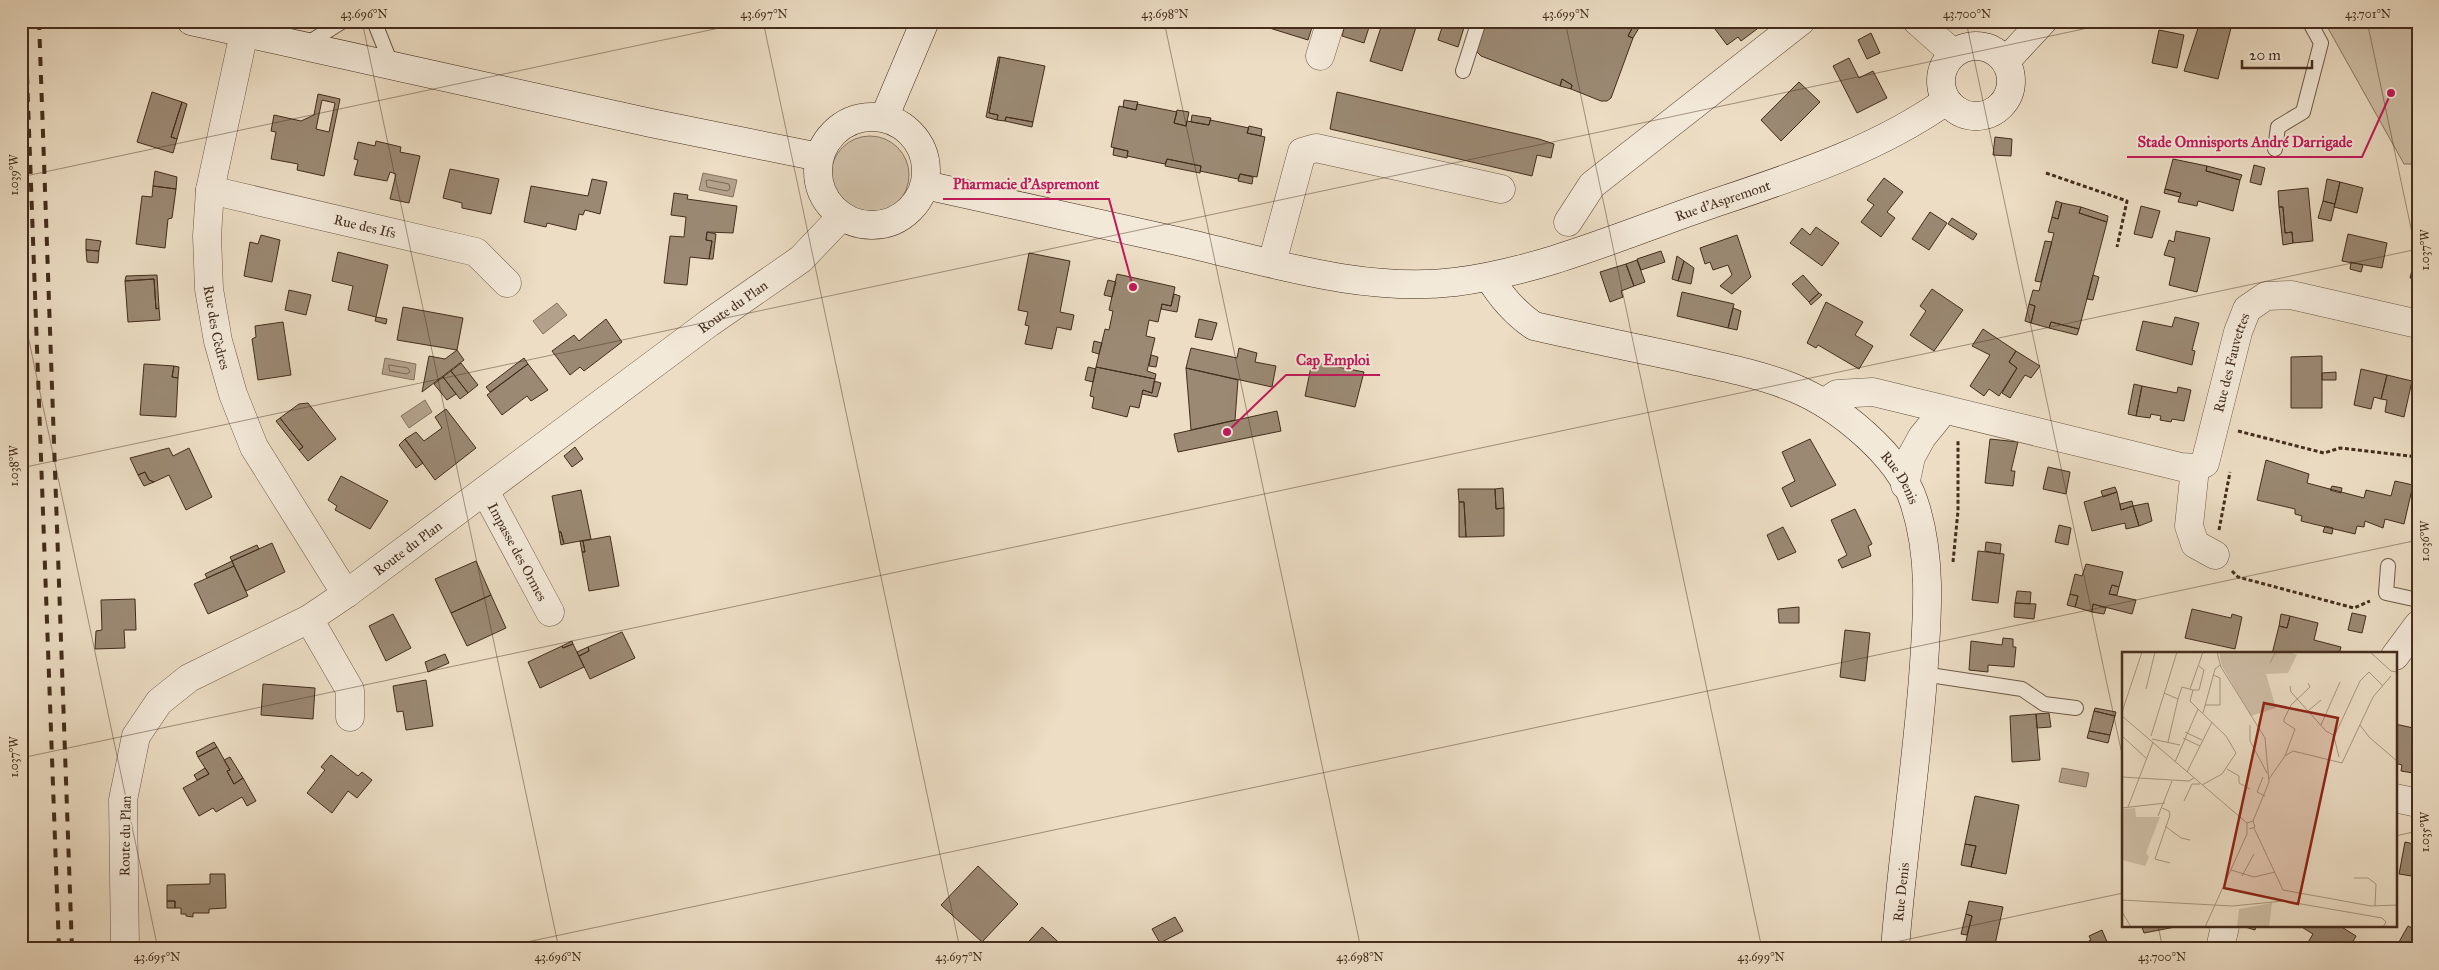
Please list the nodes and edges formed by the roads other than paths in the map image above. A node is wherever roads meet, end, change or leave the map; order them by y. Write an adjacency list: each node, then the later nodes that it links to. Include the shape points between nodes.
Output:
1 (191, 21): 11 (street)
2 (343, 21): 12 (lane)
3 (374, 21): 16 (lane)
4 (925, 21): 19 (street)
5 (1331, 21): 14 (street)
6 (1479, 21): 17 (lane)
7 (1801, 21): 26 (street, via 1592,185)
8 (1917, 21): 13 (street)
9 (2043, 21): 15 (street)
10 (2308, 21): 20 (lane, via 2321,43 2303,112 2278,126)
11 (244, 33): 12 (street); 24 (street, Rue des Cèdres)
12 (303, 46): 16 (street)
13 (1953, 53): 15 (street, via 1971,45 1991,48); 18 (street, via 1942,67 1940,85)
14 (1320, 56)
15 (2006, 61): 18 (street, via 2012,80 2007,100 1994,112 1977,117 1960,113)
16 (392, 66): 21 (street)
17 (1463, 71)
18 (1946, 102): 28 (street, Rue d'Aspremont, via 1921,119 1826,165 1540,264)
19 (884, 118): 21 (street, via 867,116 851,120 836,129); 22 (street, via 900,124 913,135 922,150 926,167)
20 (2275, 149)
21 (819, 157): 25 (street, via 817,174 821,190)
22 (924, 184): 25 (street, via 910,210 884,224 870,225); 27 (street, Rue d'Aspremont)
23 (1501, 189): 27 (street, via 1316,148 1302,152)
24 (210, 190): 29 (street, Rue des Ifs, via 476,252); 38 (street, Rue des Cèdres, via 207,236 209,290 218,341 233,394 254,447)
25 (842, 216): 35 (street, Route du Plan, via 801,259 709,322)
26 (1568, 222)
27 (1272, 263): 28 (street, Rue d'Aspremont, via 1365,282 1409,284)
28 (1489, 277): 31 (street, Rue Denis, via 1499,294 1534,326 1741,371 1794,388)
29 (507, 282)
30 (2418, 324): 33 (street, Rue des Fauvettes, via 2291,295 2266,296 2247,309 2238,332 2205,463)
31 (1824, 403): 32 (street, via 1837,394 1873,392); 34 (street, Rue Denis, via 1866,434 1895,467)
32 (1951, 412): 33 (street); 34 (street, via 1922,437 1911,457)
33 (2195, 468): 36 (street, Rue des Fauvettes, via 2188,526 2195,544)
34 (1905, 484): 44 (street, Rue Denis, via 1914,500 1924,542 1928,588)
35 (484, 491): 38 (street, Route du Plan); 40 (street, Impasse des Ormes)
36 (2215, 554)
37 (2388, 566): 39 (lane, via 2386,593)
38 (346, 594): 41 (street, Route du Plan)
39 (2418, 600)
40 (550, 612)
41 (309, 619): 46 (street, via 350,690); 50 (street, Route du Plan, via 189,678 159,702 136,736 123,800)
42 (2418, 625): 43 (street)
43 (2396, 655)
44 (1923, 674): 45 (lane, via 2022,689 2044,704); 51 (street, Rue Denis)
45 (2076, 708)
46 (350, 717)
47 (2396, 798): 48 (street)
48 (2418, 803)
49 (2225, 928): 52 (street)
50 (125, 949)
51 (1895, 949)
52 (2220, 949)

